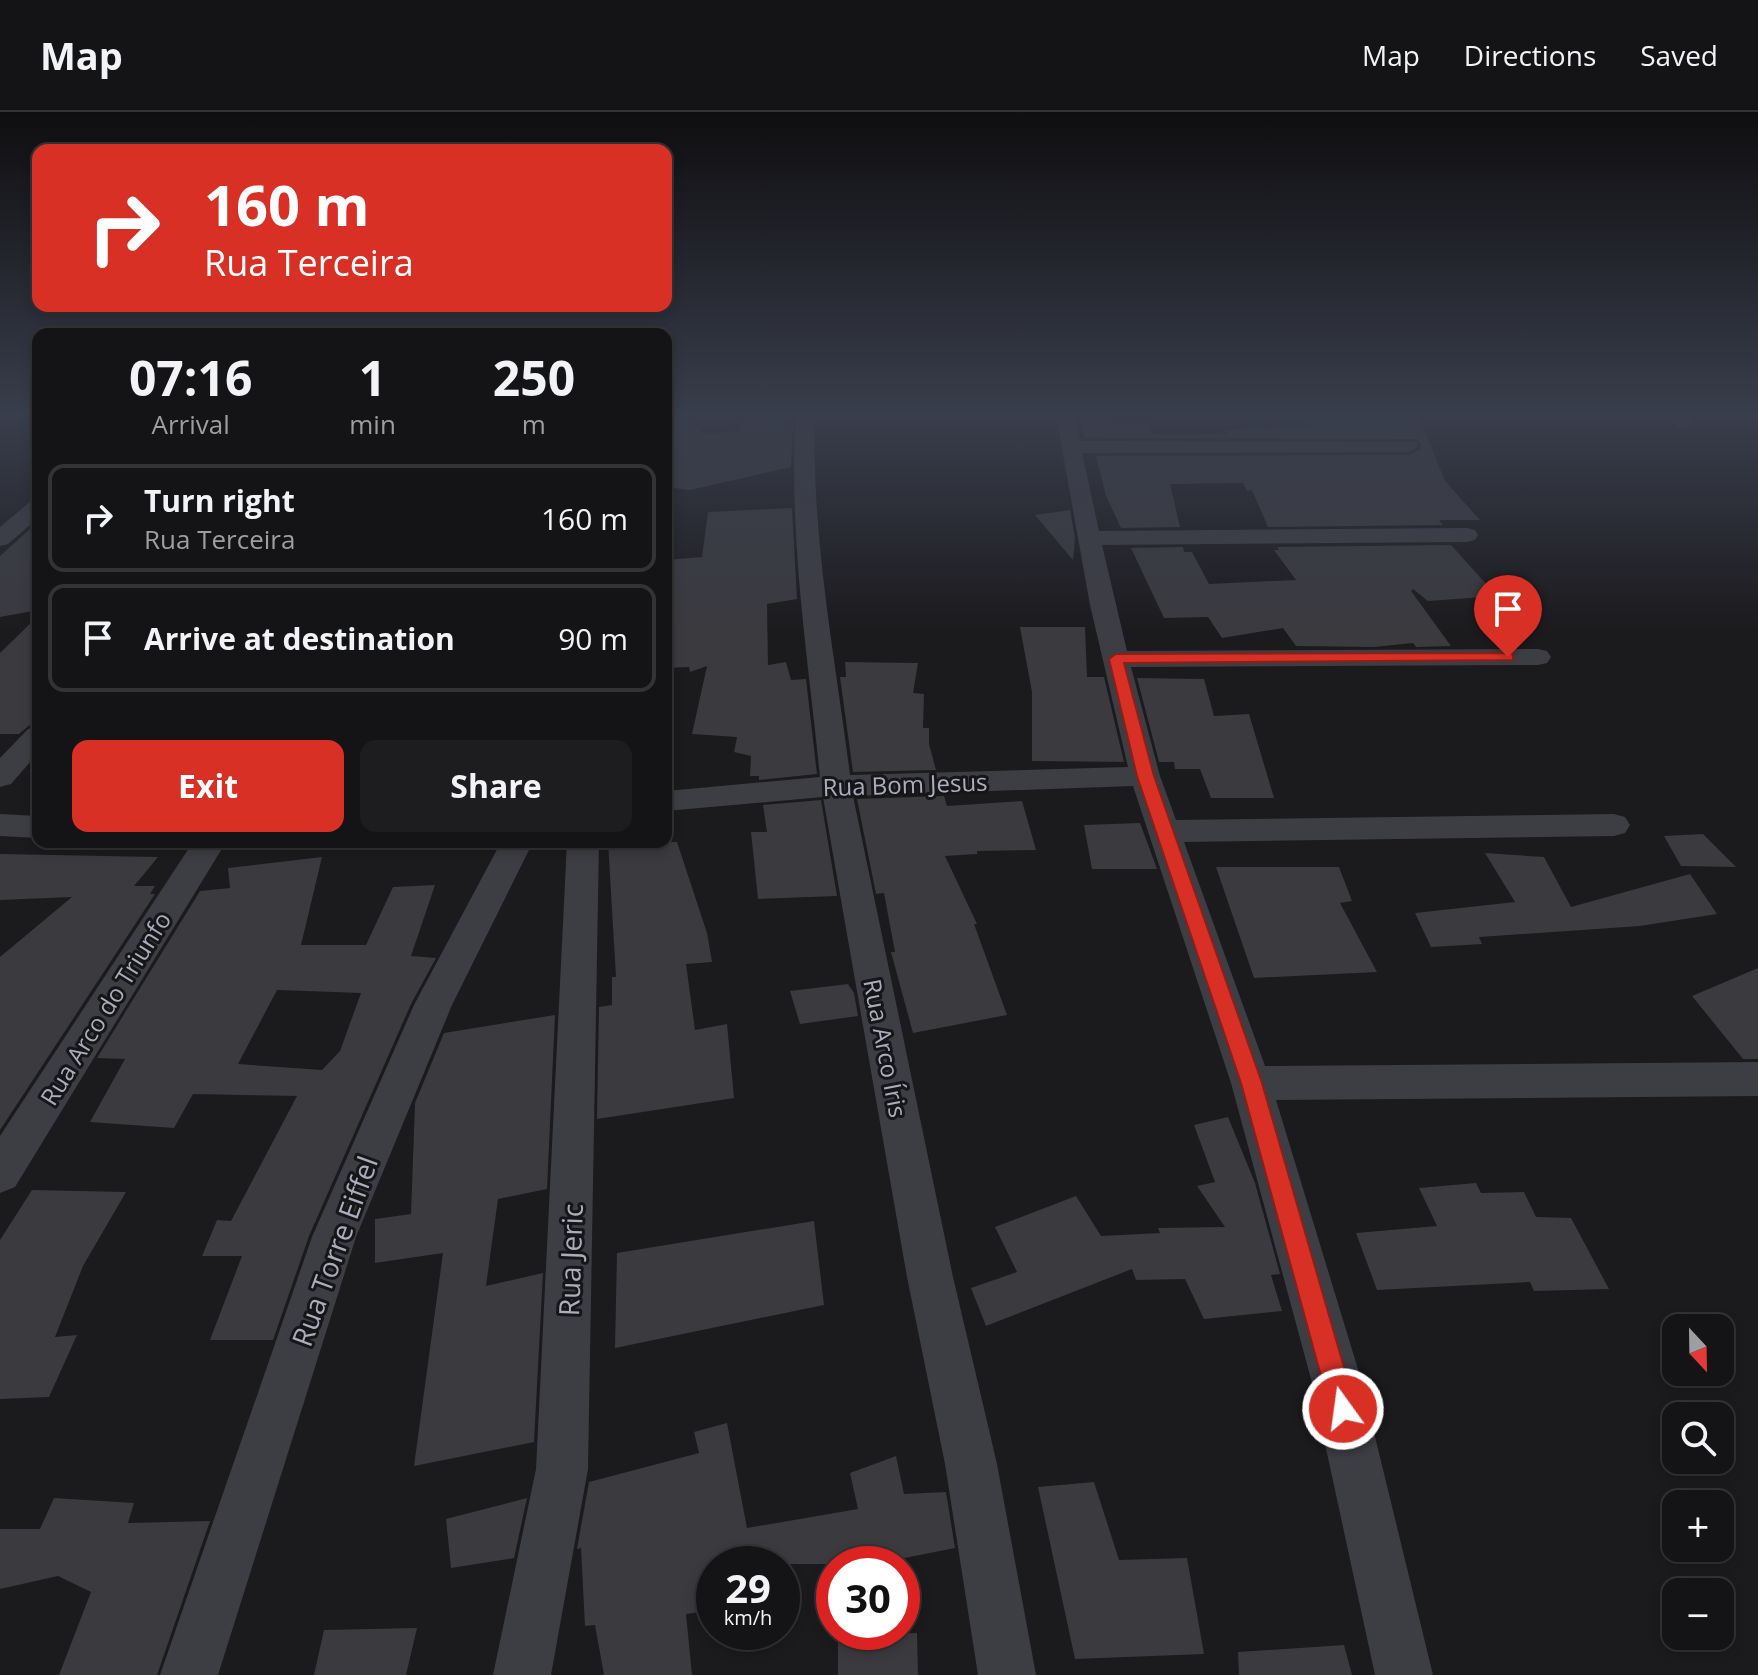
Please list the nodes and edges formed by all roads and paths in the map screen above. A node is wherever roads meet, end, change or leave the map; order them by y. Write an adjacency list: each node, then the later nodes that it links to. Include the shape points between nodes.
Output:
1 (804, 488): 12 (street, Rua Arco Íris)
2 (1079, 488): 5 (street)
3 (32, 512): 6 (street)
4 (1467, 535): 5 (street)
5 (1089, 538): 8 (street)
6 (0, 539)
7 (1538, 657): 8 (street)
8 (1116, 659): 10 (street)
9 (32, 742): 11 (street)
10 (1145, 776): 12 (street, Rua Bom Jesus); 17 (street)
11 (0, 777)
12 (836, 786): 13 (street, Rua Bom Jesus); 26 (street, Rua Arco Íris, via 971,1464)
13 (672, 800)
14 (0, 825): 16 (street)
15 (1614, 825): 17 (street)
16 (32, 827)
17 (1165, 831): 22 (street)
18 (206, 848): 23 (street, Rua Arco do Triunfo)
19 (514, 848): 24 (street, Rua Torre Eiffel, via 433,1005 334,1237)
20 (583, 848): 25 (street, Rua Jeric, via 562,1469)
21 (1758, 1079): 22 (street)
22 (1251, 1083): 27 (street, via 1336,1379)
23 (0, 1173)
24 (189, 1675)
25 (522, 1675)
26 (1007, 1675)
27 (1404, 1675)

